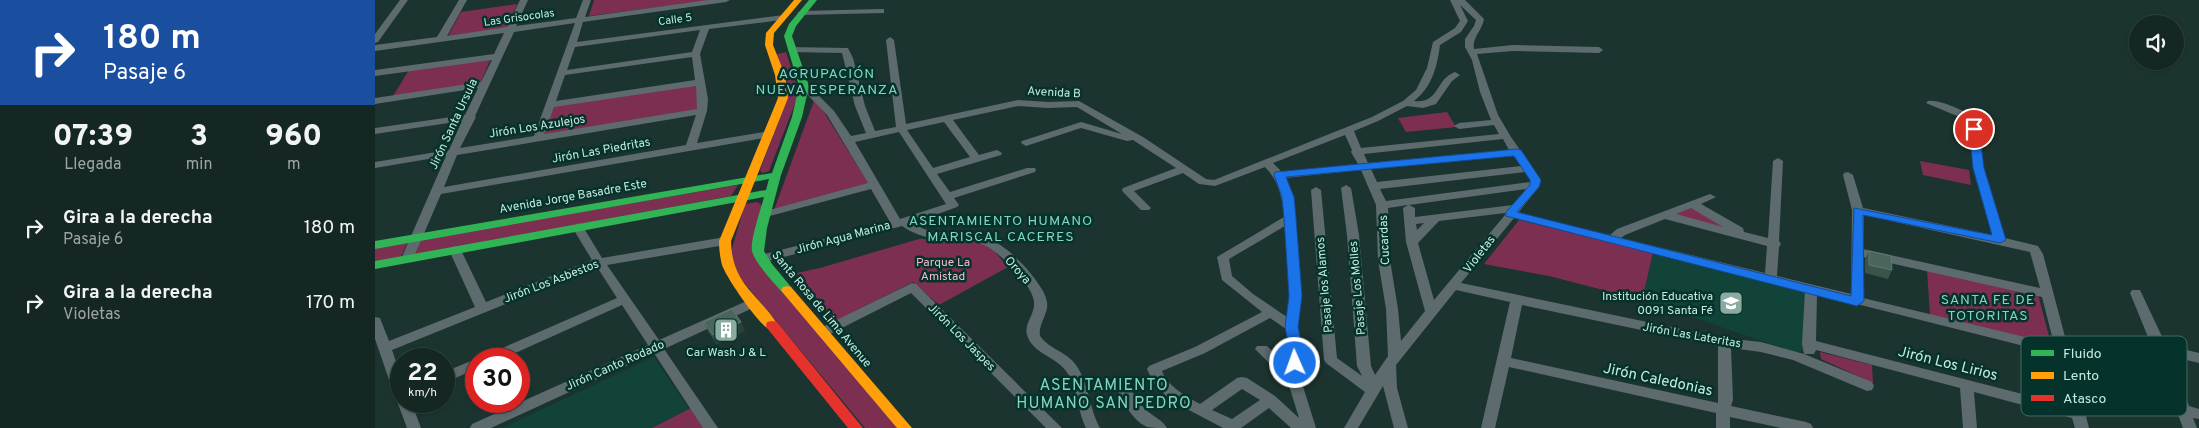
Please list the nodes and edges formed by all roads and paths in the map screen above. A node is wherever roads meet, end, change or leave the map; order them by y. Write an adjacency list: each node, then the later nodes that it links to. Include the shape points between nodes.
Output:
1 (404, 0): 17 (street)
2 (463, 0): 16 (street)
3 (525, 0): 15 (street, Jirón Santa Ursula)
4 (587, 0): 13 (street)
5 (726, 0): 13 (street, Las Grisocolas)
6 (798, 0): 12 (main road)
7 (813, 0): 11 (main road)
8 (1454, 0): 35 (street, via 1464,21 1436,44 1432,68 1420,92)
9 (1460, 0): 23 (street, via 1475,12 1480,21 1469,41)
10 (881, 11): 11 (street)
11 (801, 13): 21 (main road, via 789,32)
12 (781, 17): 14 (street, Calle 5); 25 (main road, via 770,33)
13 (581, 20): 15 (street, Las Grisocolas); 19 (street)
14 (705, 27): 19 (street, Calle 5); 24 (street)
15 (512, 29): 16 (street, Las Grisocolas); 26 (street, Jirón Santa Ursula)
16 (441, 38): 20 (street, Las Grisocolas)
17 (375, 40)
18 (890, 40): 42 (street)
19 (572, 45): 28 (street)
20 (375, 48)
21 (791, 49): 25 (main road); 32 (main road); 46 (street, via 845,50)
22 (1599, 50): 23 (street, via 1513,48)
23 (1471, 52): 40 (street)
24 (697, 54): 28 (street); 30 (street)
25 (771, 54): 45 (main road, via 780,75 783,98)
26 (499, 56): 27 (street); 31 (street, Jirón Santa Ursula)
27 (375, 73)
28 (562, 73): 36 (street)
29 (1455, 75): 35 (street, via 1433,102 1423,105)
30 (701, 82): 36 (street); 37 (street)
31 (485, 84): 33 (street); 38 (street, Jirón Santa Ursula)
32 (804, 86): 50 (street, via 818,96); 66 (main road, Santa Rosa de Lima Avenue, via 797,117)
33 (375, 101)
34 (1931, 102): 96 (street, via 1973,119 1979,168)
35 (1406, 103): 43 (street, Avenida B)
36 (549, 105): 49 (street)
37 (702, 111): 49 (street, Jirón Los Azulejos); 52 (street)
38 (471, 117): 44 (street); 53 (street, Jirón Santa Ursula)
39 (946, 118): 42 (street, Avenida B); 47 (street, Avenida B, via 1022,102 1048,105 1075,103); 57 (street)
40 (1497, 122): 41 (street); 48 (street)
41 (1459, 126)
42 (901, 128): 46 (street, Avenida B); 65 (street)
43 (1348, 130): 54 (street, Cucardas); 59 (street, Avenida B)
44 (375, 132)
45 (770, 134): 52 (street, Jirón Las Piedritas); 69 (main road)
46 (871, 134): 50 (street, Avenida B)
47 (1134, 136): 51 (street, via 1127,138 1081,125); 63 (street, Avenida B)
48 (1506, 136): 54 (street); 55 (street)
49 (538, 138): 53 (street, Jirón Los Azulejos)
50 (847, 140): 70 (street)
51 (1026, 143)
52 (690, 148): 75 (street, Jirón Las Piedritas)
53 (453, 152): 60 (street, Jirón Los Azulejos); 75 (street, Jirón Santa Ursula)
54 (1356, 152): 61 (street, Cucardas)
55 (1517, 152): 61 (street); 62 (street)
56 (997, 153): 57 (street)
57 (977, 159): 65 (street)
58 (1778, 161): 99 (street)
59 (1267, 162): 63 (street, Avenida B, via 1212,184); 67 (street)
60 (375, 165)
61 (1364, 168): 67 (street); 72 (street, Cucardas)
62 (1528, 168): 71 (street, via 1536,180); 72 (street)
63 (1184, 169): 82 (street, via 1127,190)
64 (1031, 170): 79 (street, Jirón Agua Marina)
65 (931, 172): 79 (street)
66 (776, 175): 69 (main road, Avenida Jorge Basadre Este); 76 (main road, Santa Rosa de Lima Avenue)
67 (1279, 175): 88 (street, via 1288,197)
68 (1848, 175): 84 (street)
69 (751, 179): 77 (main road); 94 (main road, Avenida Jorge Basadre Este)
70 (873, 185): 86 (street); 90 (street)
71 (1535, 185): 81 (street); 85 (street, Violetas)
72 (1374, 186): 81 (street, Cucardas)
73 (1347, 188): 139 (street, Pasaje Los Molles, via 1364,366)
74 (1316, 190): 139 (street, Pasaje los Alamos, via 1331,360)
75 (437, 191): 94 (street, Jirón Santa Ursula)
76 (772, 192): 77 (main road); 86 (main road, Santa Rosa de Lima Avenue)
77 (743, 197): 92 (main road); 97 (main road)
78 (1710, 197): 80 (street)
79 (950, 201): 90 (street, Jirón Agua Marina)
80 (1692, 204): 87 (street); 93 (street)
81 (1382, 205): 131 (street, Cucardas)
82 (1145, 208)
83 (1409, 208): 91 (street)
84 (1858, 210): 96 (street); 102 (street)
85 (1512, 211): 89 (street); 95 (street); 108 (street, Violetas)
86 (766, 214): 104 (main road, Santa Rosa de Lima Avenue, via 758,241)
87 (1665, 214): 93 (street); 95 (street, via 1621,232)
88 (1290, 218): 118 (street, via 1223,257 1226,277); 120 (street, via 1296,296)
89 (1435, 218): 91 (street); 98 (street)
90 (900, 222): 104 (street, Jirón Agua Marina); 155 (street, Oroya, via 928,237 958,237 991,244 1017,268 1035,288 1041,303 1033,332 1035,340 1070,366 1081,388 1086,417)
91 (1410, 222): 98 (street)
92 (579, 227): 101 (main road); 105 (street)
93 (1749, 237): 99 (street)
94 (416, 238): 100 (main road, Avenida Jorge Basadre Este); 103 (street, Jirón Santa Ursula)
95 (1612, 240): 107 (street)
96 (2000, 240): 111 (street, via 2034,249)
97 (725, 241): 105 (street, Jirón Los Asbestos); 115 (main road, via 724,251 731,276)
98 (1412, 242): 117 (street)
99 (1775, 244): 107 (street)
100 (375, 245)
101 (455, 250): 103 (main road); 116 (street)
102 (1858, 252): 111 (street); 114 (street)
103 (407, 259): 106 (main road)
104 (761, 259): 121 (main road, Santa Rosa de Lima Avenue)
105 (599, 262): 112 (street); 116 (street, Jirón Los Asbestos)
106 (375, 265)
107 (1771, 280): 109 (street)
108 (1454, 286): 113 (street, Jirón Las Lateritas); 117 (street, Violetas)
109 (1811, 290): 114 (street); 126 (street)
110 (2136, 293): 123 (street)
111 (2046, 294): 122 (street)
112 (625, 299): 127 (street); 129 (street)
113 (1517, 300): 124 (street, Jirón Las Lateritas); 133 (street)
114 (1857, 301): 125 (street)
115 (753, 303): 127 (street, Jirón Canto Rodado); 152 (main road)
116 (482, 307): 128 (street, Jirón Los Asbestos)
117 (1431, 311): 131 (street, Violetas)
118 (1271, 313): 120 (street); 143 (street, via 1200,350 1154,369 1157,379 1168,391)
119 (375, 320): 128 (street)
120 (1292, 327): 135 (street, via 1296,347)
121 (823, 332): 153 (main road, Santa Rosa de Lima Avenue); 154 (street, Jirón Los Jaspes, via 912,287)
122 (2058, 336)
123 (2155, 336)
124 (1724, 342): 132 (street, Jirón Las Lateritas); 142 (street, via 1726,400)
125 (2021, 342)
126 (1809, 344): 132 (street); 137 (street, Jirón Los Lirios)
127 (657, 347): 150 (street, Jirón Canto Rodado); 151 (street)
128 (384, 348): 134 (street)
129 (514, 348)
130 (1261, 349): 135 (street)
131 (1392, 360): 139 (street, Violetas); 159 (street, via 1390,388)
132 (1808, 360): 138 (street, Jirón Las Lateritas)
133 (1503, 361): 142 (street, Jirón Caledonias); 160 (street)
134 (390, 364)
135 (1294, 380): 157 (street)
136 (1120, 381): 156 (street, via 1132,406 1143,418)
137 (1967, 385): 141 (street, Jirón Los Lirios); 163 (street)
138 (1867, 386)
139 (1373, 388): 158 (street, Violetas)
140 (1270, 400): 143 (street, via 1242,382); 147 (street); 148 (street)
141 (2021, 402)
142 (1723, 410): 161 (street); 162 (street, Jirón Caledonias)
143 (1201, 411): 147 (street)
144 (408, 413): 149 (street)
145 (2064, 416): 146 (street, Jirón Los Lirios)
146 (2080, 421)
147 (1232, 427)
148 (1294, 427)
149 (414, 428)
150 (477, 428)
151 (711, 428)
152 (856, 428)
153 (905, 428)
154 (1055, 428)
155 (1093, 428)
156 (1160, 428)
157 (1309, 428)
158 (1351, 428)
159 (1401, 428)
160 (1488, 428)
161 (1723, 428)
162 (1806, 428)
163 (1970, 428)

